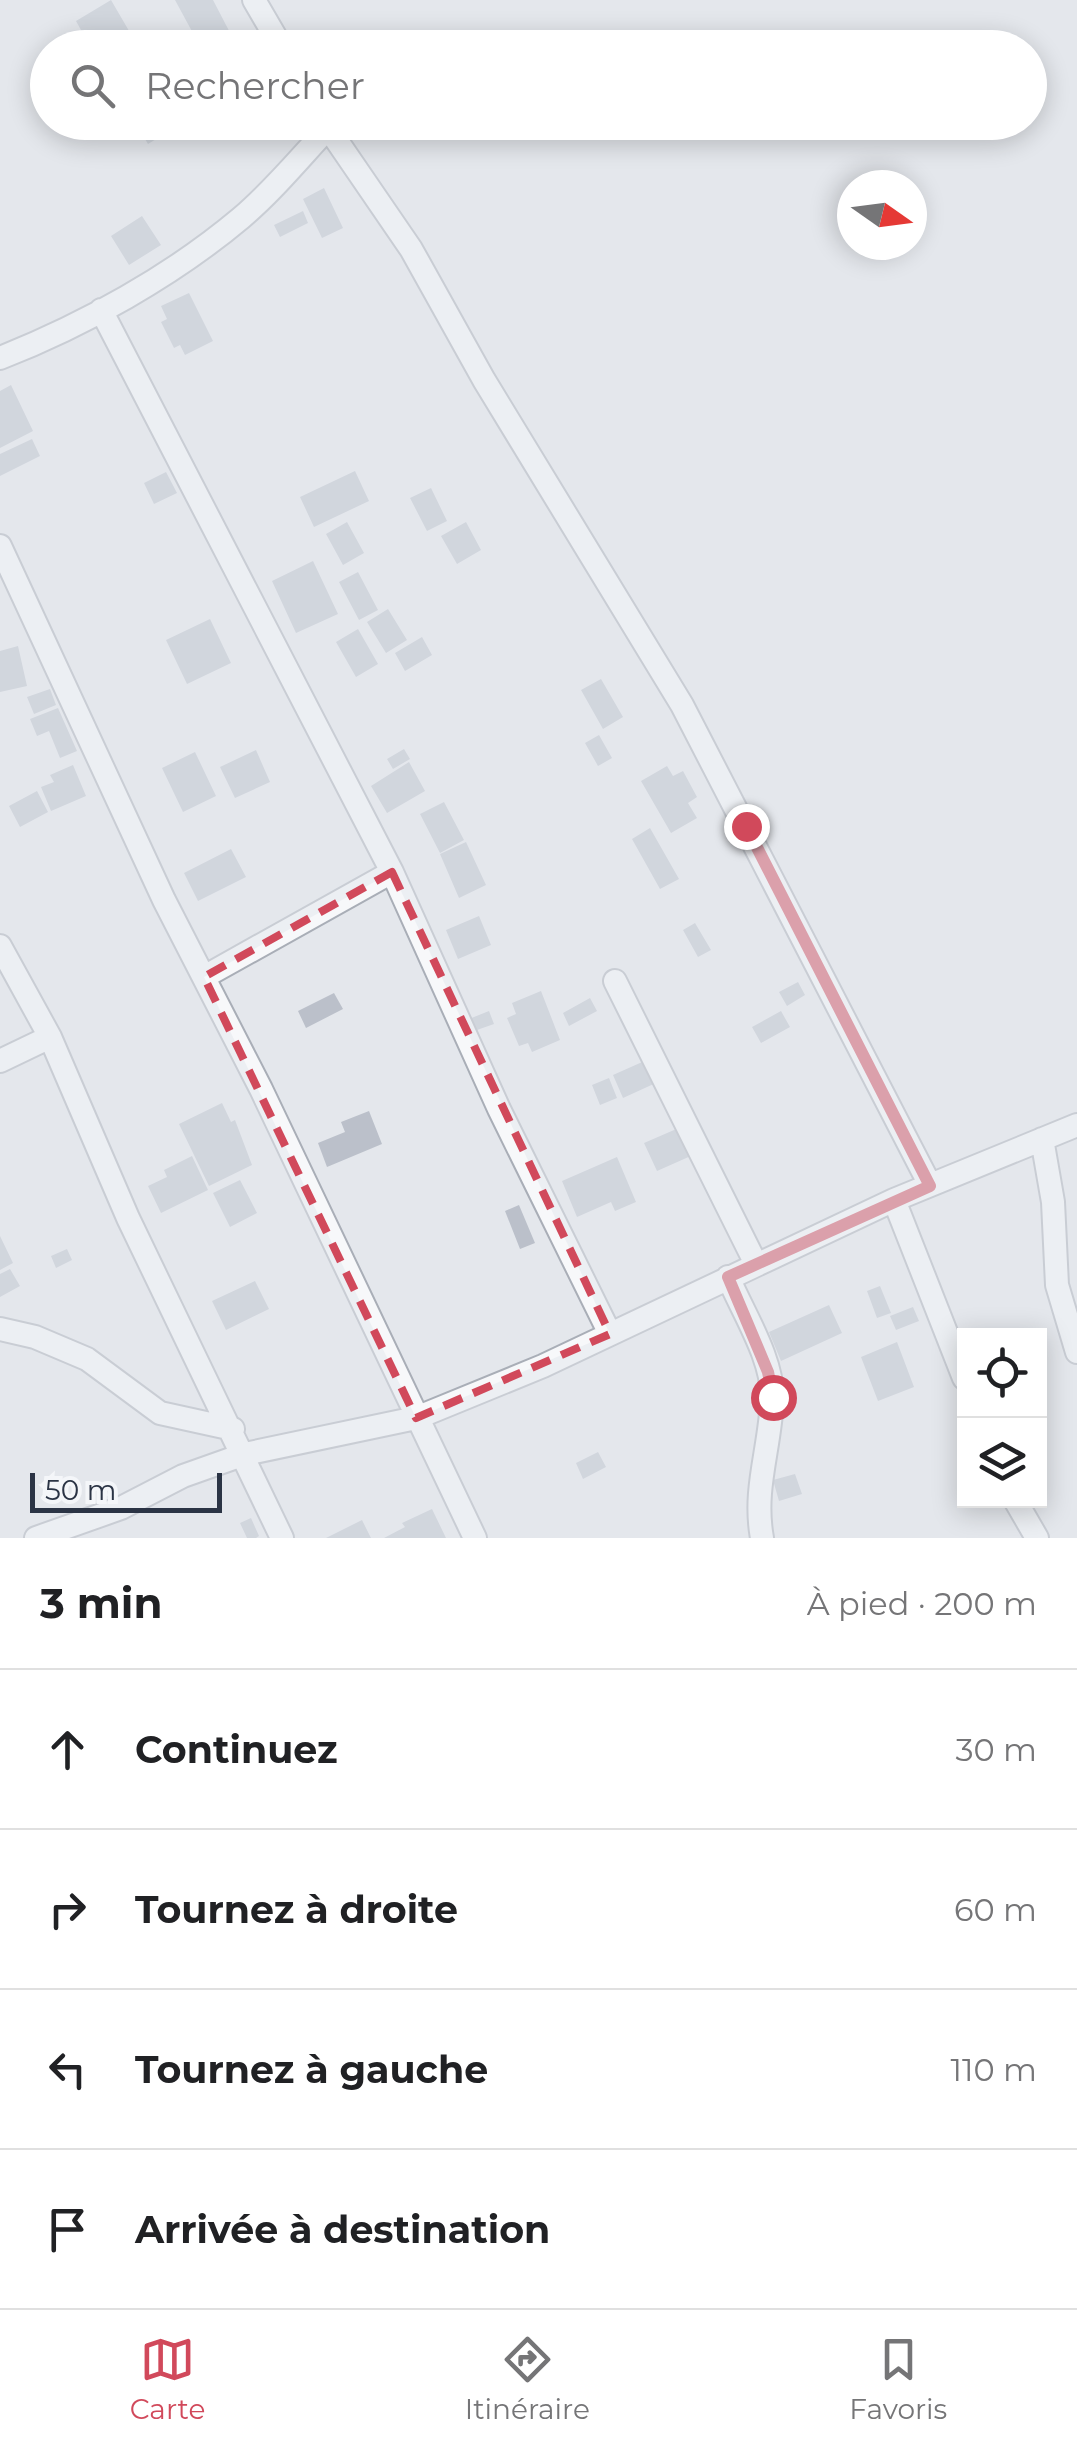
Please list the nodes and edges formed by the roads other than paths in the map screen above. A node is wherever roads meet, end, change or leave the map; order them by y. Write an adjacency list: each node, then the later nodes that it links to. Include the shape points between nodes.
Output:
1 (254, 0): 2 (street)
2 (272, 30)
3 (313, 140): 5 (street, via 241,218)
4 (336, 140): 16 (street, via 410,249 682,705)
5 (101, 310): 6 (street); 8 (street)
6 (0, 358)
7 (0, 546): 10 (street)
8 (392, 872): 10 (street); 21 (street)
9 (0, 946): 12 (street)
10 (204, 977): 24 (street)
11 (616, 981): 18 (street)
12 (50, 1037): 13 (street); 25 (street, via 128,1218)
13 (0, 1061)
14 (1077, 1125): 15 (street)
15 (1042, 1139): 16 (street); 22 (street, via 1057,1284)
16 (930, 1186): 17 (street)
17 (894, 1200): 18 (street); 23 (street)
18 (756, 1264): 19 (street)
19 (728, 1277): 21 (street); 31 (street, via 773,1397 758,1482)
20 (0, 1329): 25 (street, via 87,1359 160,1413)
21 (610, 1334): 24 (street)
22 (1077, 1352)
23 (957, 1360)
24 (416, 1418): 26 (street); 30 (street)
25 (232, 1429): 26 (street)
26 (245, 1454): 28 (street); 29 (street)
27 (1020, 1508): 32 (street)
28 (36, 1538)
29 (282, 1538)
30 (475, 1538)
31 (762, 1538)
32 (1038, 1538)

